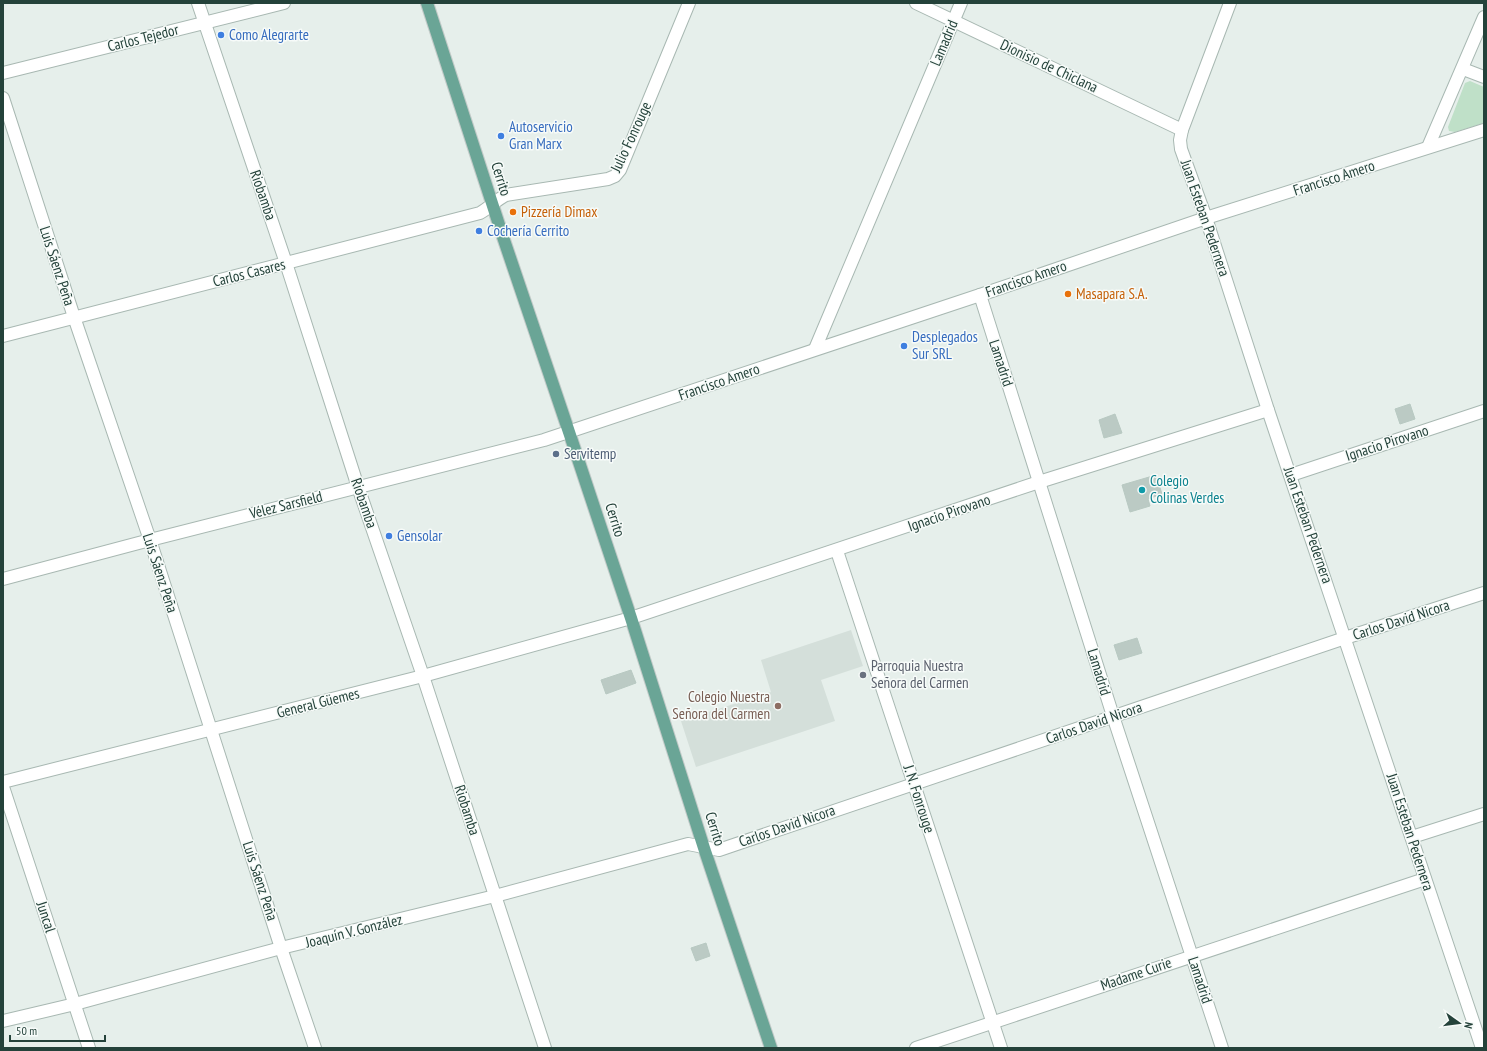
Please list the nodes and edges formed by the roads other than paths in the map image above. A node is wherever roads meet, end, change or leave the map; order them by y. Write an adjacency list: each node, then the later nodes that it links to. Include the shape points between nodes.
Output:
1 (198, 3): 10 (street, Riobamba)
2 (284, 3): 10 (street, Carlos Tejedor)
3 (427, 3): 18 (main road, Cerrito)
4 (689, 3): 18 (street, Julio Fonrouge, via 620,170 615,176 506,195)
5 (916, 3): 9 (street, Dionisio de Chiclana)
6 (961, 3): 9 (street, Lamadrid)
7 (1230, 3): 15 (street, Juan Esteban Pedernera)
8 (1484, 17): 11 (street)
9 (953, 21): 15 (street, Dionisio de Chiclana); 24 (street, Lamadrid)
10 (204, 23): 12 (street, Carlos Tejedor); 20 (street, Riobamba)
11 (1463, 69): 13 (street); 17 (street)
12 (3, 73)
13 (1484, 77)
14 (3, 98): 22 (street, Luis Sáenz Peña)
15 (1182, 130): 19 (street, Juan Esteban Pedernera, via 1181,149)
16 (1484, 130): 17 (street, Francisco Amero)
17 (1428, 147): 19 (street, Francisco Amero)
18 (492, 204): 20 (street, Carlos Casares, via 480,213); 27 (main road, Cerrito)
19 (1206, 218): 21 (street, Francisco Amero); 25 (street, Juan Esteban Pedernera)
20 (286, 263): 22 (street, Carlos Casares); 30 (street, Riobamba)
21 (980, 295): 24 (street, Francisco Amero); 29 (street, Lamadrid)
22 (74, 317): 23 (street, Carlos Casares); 31 (street, Luis Sáenz Peña)
23 (3, 336)
24 (815, 349): 27 (street, Francisco Amero)
25 (1268, 410): 28 (street, Juan Esteban Pedernera); 29 (street, Ignacio Pirovano)
26 (1484, 411): 28 (street, Ignacio Pirovano)
27 (569, 432): 30 (street, Vélez Sarsfield); 35 (main road, Cerrito)
28 (1291, 475): 36 (street, Juan Esteban Pedernera)
29 (1040, 482): 32 (street, Ignacio Pirovano); 38 (street, Lamadrid)
30 (358, 487): 31 (street, Vélez Sarsfield); 37 (street, Riobamba)
31 (150, 540): 33 (street, Vélez Sarsfield); 39 (street, Luis Sáenz Peña)
32 (837, 551): 35 (street, Ignacio Pirovano); 41 (street, J. N. Fonrouge)
33 (3, 580)
34 (1484, 593): 36 (street, Carlos David Nicora)
35 (631, 618): 37 (street, General Güemes); 45 (main road, Cerrito)
36 (1345, 638): 38 (street, Carlos David Nicora); 44 (street, Juan Esteban Pedernera)
37 (423, 676): 39 (street, General Güemes); 47 (street, Riobamba)
38 (1113, 716): 41 (street, Carlos David Nicora); 49 (street, Lamadrid)
39 (211, 730): 40 (street, General Güemes); 48 (street, Luis Sáenz Peña)
40 (3, 782)
41 (914, 783): 45 (street, Carlos David Nicora, via 719,850); 52 (street, J. N. Fonrouge)
42 (3, 787): 50 (street, Juncal)
43 (1484, 814): 44 (street)
44 (1412, 837): 46 (street, Juan Esteban Pedernera)
45 (704, 848): 47 (street, Joaquín V. González, via 688,844); 56 (main road, Cerrito)
46 (1425, 879): 49 (street, Madame Curie); 60 (street, Juan Esteban Pedernera)
47 (495, 896): 48 (street, Joaquín V. González); 55 (street, Riobamba)
48 (281, 948): 50 (street, Joaquín V. González); 54 (street, Luis Sáenz Peña)
49 (1193, 956): 52 (street, Madame Curie); 59 (street, Lamadrid)
50 (75, 1004): 51 (street, Joaquín V. González); 53 (street, Juncal)
51 (3, 1021)
52 (992, 1023): 57 (street, Madame Curie); 58 (street, J. N. Fonrouge)
53 (89, 1048)
54 (315, 1048)
55 (545, 1048)
56 (771, 1048)
57 (916, 1048)
58 (1001, 1048)
59 (1222, 1048)
60 (1482, 1048)

